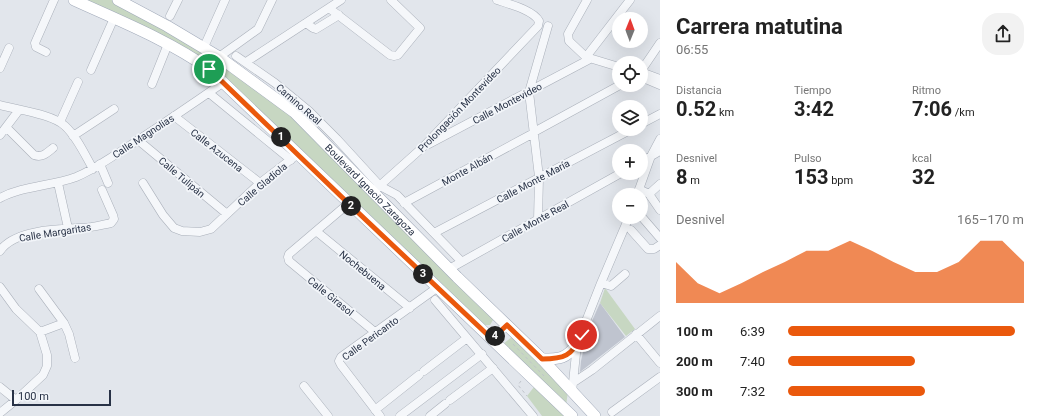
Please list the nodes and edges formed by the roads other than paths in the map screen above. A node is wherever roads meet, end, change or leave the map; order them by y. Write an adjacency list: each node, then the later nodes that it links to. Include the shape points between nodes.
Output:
1 (54, 0): 24 (street, via 35,43 36,47)
2 (74, 0): 17 (main road)
3 (118, 0): 12 (main road, Boulevard Ignacio Zaragoza)
4 (178, 0): 16 (street)
5 (225, 0): 22 (street)
6 (272, 0): 26 (street, via 258,29)
7 (340, 0): 14 (street)
8 (391, 0): 15 (street, via 420,28 398,55 390,55)
9 (497, 0): 13 (street)
10 (587, 0): 27 (street, via 568,38)
11 (630, 0): 27 (street)
12 (131, 3): 22 (main road, Boulevard Ignacio Zaragoza)
13 (520, 4): 57 (street, Prolongación Montevideo, via 537,17 538,26)
14 (329, 8): 15 (street); 18 (street)
15 (339, 15): 18 (street, via 316,29)
16 (170, 16)
17 (114, 18): 21 (main road); 32 (street)
18 (306, 23): 29 (street)
19 (548, 26): 42 (street)
20 (660, 43): 28 (street)
21 (168, 44): 37 (main road, via 204,65); 38 (street)
22 (204, 47): 26 (main road, Boulevard Ignacio Zaragoza)
23 (9, 48): 31 (street)
24 (46, 52)
25 (236, 56): 29 (street, Camino Real)
26 (219, 57): 72 (main road, Boulevard Ignacio Zaragoza, via 294,112)
27 (588, 58): 30 (street); 42 (street, Calle Montevideo)
28 (648, 61)
29 (246, 62): 72 (street, Camino Real, via 309,111 337,139)
30 (612, 65)
31 (0, 68)
32 (91, 70)
33 (648, 74): 34 (street)
34 (660, 79)
35 (648, 80): 39 (street)
36 (78, 82): 49 (street)
37 (224, 82): 41 (street, Calle Magnolias); 61 (main road)
38 (152, 84)
39 (660, 85)
40 (612, 89): 51 (street, Monte Albán)
41 (209, 92): 47 (street, Calle Magnolias); 61 (street)
42 (529, 92): 51 (street); 57 (street, Calle Montevideo)
43 (0, 105): 45 (street)
44 (114, 109): 53 (street)
45 (19, 110): 49 (street); 50 (street)
46 (660, 114): 48 (street)
47 (174, 116): 56 (street, Calle Magnolias); 69 (street, Calle Azucena)
48 (648, 120)
49 (60, 122): 53 (street)
50 (6, 127): 52 (street); 58 (street, via 34,155 42,156)
51 (532, 133): 64 (street); 76 (street, Monte Albán)
52 (0, 135)
53 (73, 136): 63 (street)
54 (619, 136): 64 (street, Calle Monte María)
55 (660, 139): 60 (street)
56 (138, 140): 63 (street, Calle Magnolias); 79 (street, Calle Tulipán)
57 (423, 147): 72 (street, Prolongación Montevideo)
58 (53, 148)
59 (660, 151): 60 (street)
60 (651, 156): 62 (street); 71 (street)
61 (295, 157): 69 (street, Calle Gladiola); 77 (main road)
62 (648, 158)
63 (96, 166): 66 (street); 67 (street, via 77,177)
64 (540, 177): 80 (street); 86 (street, Calle Monte María)
65 (612, 178): 80 (street, Calle Monte Real)
66 (108, 182)
67 (58, 183): 75 (street); 83 (street)
68 (143, 183): 79 (street, Calle Gladiola, via 163,215 174,228 182,231 200,232 211,229)
69 (260, 183): 79 (street, Calle Gladiola)
70 (660, 184): 74 (street)
71 (639, 188)
72 (376, 189): 76 (street, Camino Real, via 397,195); 91 (main road, Boulevard Ignacio Zaragoza)
73 (102, 190): 83 (street, Calle Margaritas, via 114,219 111,223)
74 (649, 194): 78 (street)
75 (0, 198)
76 (404, 203): 86 (street, Camino Real)
77 (349, 204): 85 (street); 95 (main road)
78 (660, 210)
79 (227, 214)
80 (538, 220): 90 (street, Calle Monte Real)
81 (626, 224): 93 (street)
82 (648, 224): 87 (street)
83 (68, 228): 89 (street, Calle Margaritas, via 21,235 11,239)
84 (631, 230): 88 (street, via 648,249)
85 (316, 231): 98 (street, Nochebuena); 103 (street, Calle Girasol, via 289,254 289,261)
86 (434, 233): 90 (street, Camino Real)
87 (660, 238)
88 (660, 245)
89 (0, 251)
90 (461, 261): 91 (street, Calle Monte Real)
91 (449, 269): 101 (main road, Boulevard Ignacio Zaragoza)
92 (625, 274): 93 (street, via 611,286)
93 (601, 283): 107 (street)
94 (0, 287): 102 (street, via 16,309)
95 (438, 287): 98 (street, Calle Pericanto); 106 (main road)
96 (39, 289): 100 (street)
97 (436, 300): 105 (street)
98 (410, 308): 103 (street, Calle Pericanto)
99 (660, 316): 104 (street)
100 (64, 323): 102 (street); 109 (street)
101 (507, 325): 106 (main road); 110 (main road, Boulevard Ignacio Zaragoza)
102 (40, 332): 117 (street, via 47,355 47,366 43,375)
103 (376, 333): 120 (street, Calle Pericanto, via 339,361)
104 (636, 334): 111 (street); 116 (street)
105 (467, 338): 108 (street); 120 (street, via 421,373)
106 (492, 339): 125 (main road)
107 (578, 344): 110 (main road, via 566,356); 116 (street)
108 (482, 354): 112 (street); 122 (street)
109 (75, 358)
110 (542, 359): 116 (main road, Boulevard Ignacio Zaragoza)
111 (660, 363)
112 (493, 368): 123 (street); 124 (street)
113 (660, 377): 118 (street)
114 (304, 386): 121 (street)
115 (0, 387): 117 (street)
116 (573, 387): 126 (main road, via 570,406); 127 (main road, Boulevard Ignacio Zaragoza)
117 (16, 400): 119 (street)
118 (612, 412)
119 (0, 413)
120 (378, 413)
121 (328, 416)
122 (400, 416)
123 (430, 416)
124 (534, 416)
125 (572, 416)
126 (579, 416)
127 (595, 416)

